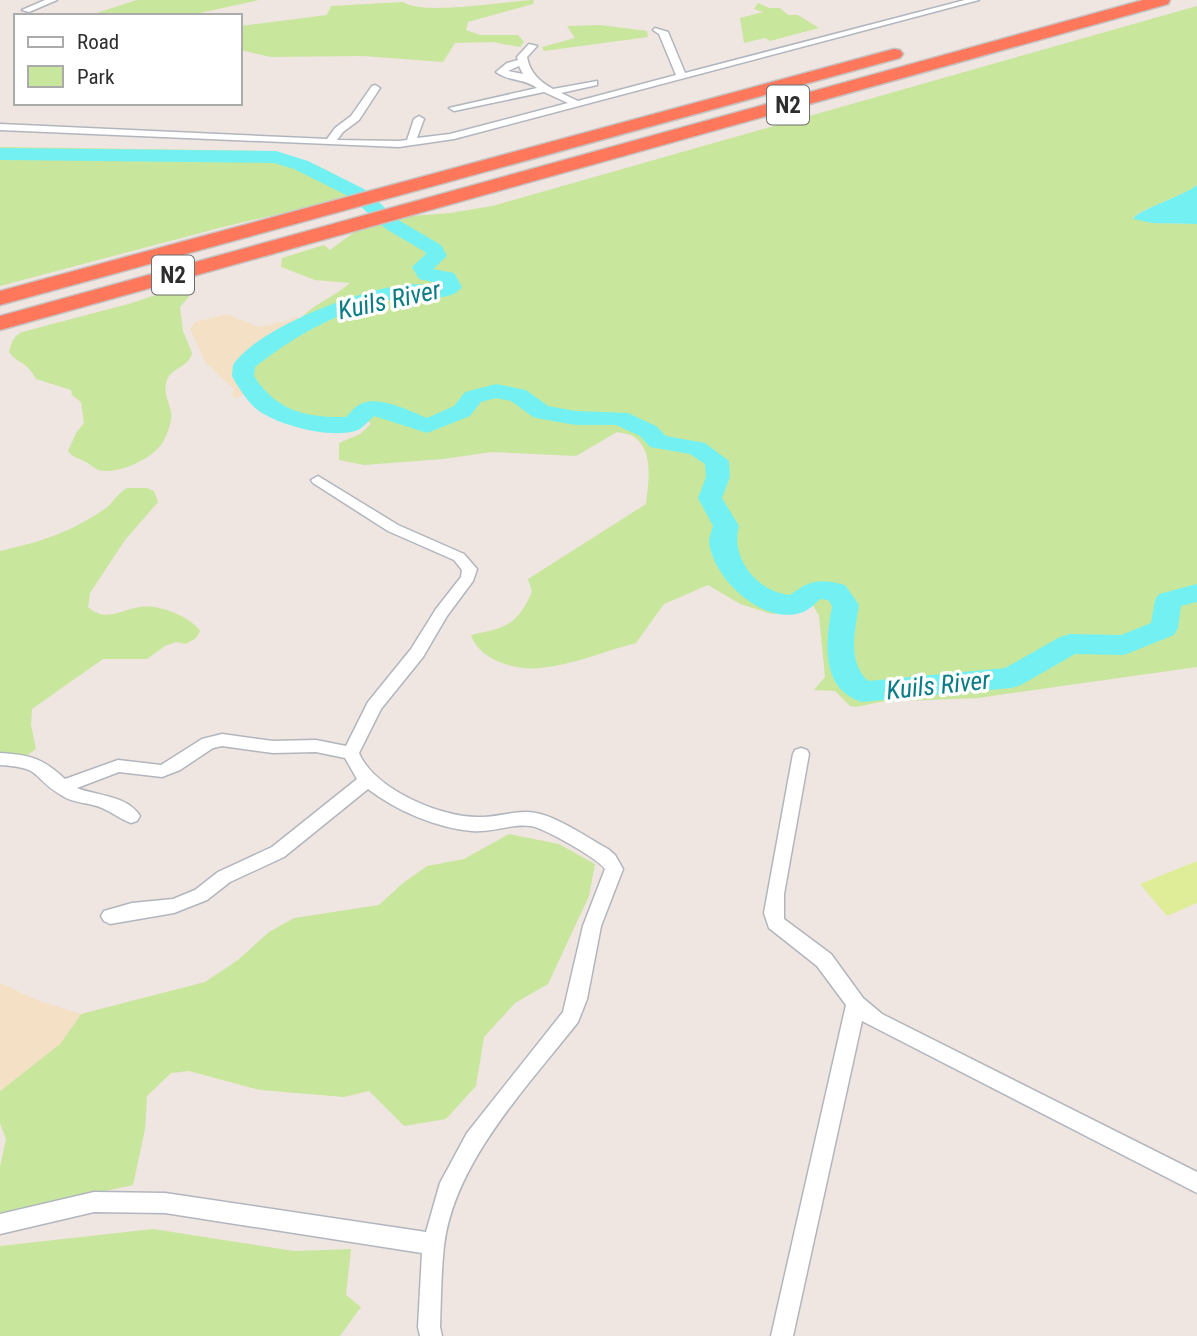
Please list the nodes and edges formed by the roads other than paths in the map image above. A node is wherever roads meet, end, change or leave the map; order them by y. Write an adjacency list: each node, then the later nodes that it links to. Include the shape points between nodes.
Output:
1 (52, 0): 6 (street)
2 (975, 0): 5 (street)
3 (1097, 0): 7 (highway)
4 (1162, 0): 26 (highway, N2)
5 (953, 2): 12 (street)
6 (26, 10)
7 (991, 28)
8 (658, 30): 12 (street)
9 (532, 46): 11 (street)
10 (914, 48): 25 (highway, N2)
11 (522, 62): 13 (street); 13 (street, via 501,72)
12 (682, 77): 17 (street)
13 (530, 78): 16 (street)
14 (594, 82): 16 (street)
15 (376, 88): 24 (street)
16 (549, 90): 17 (street); 18 (street)
17 (579, 104): 23 (street, via 450,137)
18 (454, 108)
19 (419, 119): 23 (street)
20 (241, 126): 22 (street)
21 (0, 127): 22 (street)
22 (232, 138): 24 (street)
23 (411, 142): 24 (street)
24 (330, 143)
25 (0, 298)
26 (0, 323)
27 (318, 481): 28 (street, via 393,528 459,557 470,569 417,653 373,706)
28 (351, 753): 31 (street, via 358,771); 32 (street, via 222,740 208,743 162,771 118,766)
29 (801, 754): 35 (street, via 773,913 776,923 824,960)
30 (0, 759): 32 (street, via 27,761)
31 (368, 780): 34 (street, via 278,852 224,877 201,895 174,906); 38 (street, via 437,817 472,824 537,820 602,854 614,869 592,926 571,1016 474,1140 451,1183)
32 (62, 787): 33 (street, via 103,800)
33 (131, 816)
34 (110, 916)
35 (856, 1004): 36 (street, via 875,1020 932,1051); 40 (street)
36 (1197, 1183)
37 (0, 1224): 38 (street, via 93,1202 165,1203)
38 (433, 1244): 39 (street)
39 (431, 1336)
40 (782, 1336)

